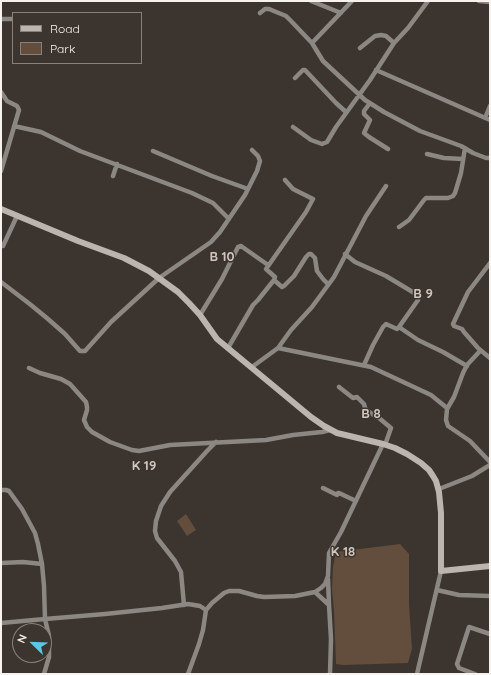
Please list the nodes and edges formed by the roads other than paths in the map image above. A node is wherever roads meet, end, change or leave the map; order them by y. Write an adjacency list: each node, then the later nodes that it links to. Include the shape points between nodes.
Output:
1 (311, 1): 7 (street)
2 (352, 1): 7 (street)
3 (428, 1): 10 (street)
4 (479, 1): 5 (street)
5 (490, 2)
6 (260, 13): 11 (street, via 270,8 286,16)
7 (341, 13): 11 (street)
8 (12, 19): 9 (street)
9 (1, 20)
10 (394, 43): 12 (street, via 381,35); 13 (street)
11 (312, 44): 16 (street, via 323,60)
12 (360, 48)
13 (376, 70): 16 (street); 20 (street)
14 (295, 78): 19 (street, via 305,70)
15 (1, 92): 22 (street, via 7,101 19,109)
16 (359, 94): 17 (street); 19 (street)
17 (370, 103): 24 (street, via 420,131); 25 (street, via 364,112 370,120 364,133)
18 (490, 106): 20 (street)
19 (346, 112): 23 (street, via 324,144 311,140)
20 (485, 118): 21 (street)
21 (490, 120)
22 (14, 126): 29 (street); 32 (street, via 41,132 80,151)
23 (293, 127)
24 (465, 148): 30 (street); 31 (street)
25 (388, 149)
26 (252, 150): 37 (street, via 260,162)
27 (153, 151): 37 (street)
28 (427, 154): 31 (street)
29 (3, 158): 33 (street)
30 (490, 158)
31 (463, 160): 41 (street, via 453,196 426,198 409,220)
32 (117, 164): 34 (street); 40 (street, via 210,201)
33 (1, 171)
34 (112, 176)
35 (285, 180): 45 (street, via 293,189 312,198 306,212)
36 (386, 186): 43 (street)
37 (248, 189): 40 (street)
38 (1, 210): 39 (street)
39 (17, 216): 42 (street); 46 (street, via 124,258)
40 (229, 219): 46 (street, via 211,242)
41 (399, 227)
42 (3, 246)
43 (346, 254): 49 (street); 51 (street, via 355,262 386,276 416,294 418,300)
44 (490, 263): 54 (street, via 468,292 453,324 464,332)
45 (268, 264): 47 (street, via 266,269 275,277); 50 (street, via 241,246 238,247)
46 (158, 278): 48 (street, via 84,351 80,351 65,334); 50 (street, via 178,292)
47 (274, 280): 49 (street, via 284,286 310,254 315,258 317,271); 52 (street, via 253,305)
48 (1, 282)
49 (328, 284): 53 (street)
50 (200, 315): 52 (street, via 217,339)
51 (400, 328): 56 (street, via 384,325); 57 (street)
52 (228, 348): 58 (street)
53 (278, 348): 56 (street); 58 (street)
54 (480, 351): 55 (street); 57 (street)
55 (490, 358)
56 (364, 365): 61 (street, via 425,392)
57 (466, 366): 61 (street)
58 (252, 367): 62 (street)
59 (29, 368): 63 (street, via 70,384 86,402 84,420 87,427 123,448 139,451 170,445)
60 (338, 387): 64 (street, via 353,398 357,397 369,412 390,428)
61 (448, 408): 65 (street, via 448,426 470,441)
62 (330, 430): 63 (street, via 266,440); 64 (street)
63 (216, 442): 78 (street, via 170,492 161,506 156,521 157,538 181,572)
64 (384, 444): 67 (street, via 407,454 425,466); 69 (street)
65 (490, 463): 67 (street, via 472,476)
66 (323, 488): 69 (street)
67 (439, 489): 73 (street)
68 (1, 490): 71 (street, via 9,492 27,517 35,533)
69 (356, 501): 74 (street, via 329,552)
70 (1, 563): 71 (street)
71 (42, 564): 81 (street)
72 (490, 566): 73 (street)
73 (441, 572): 75 (street)
74 (328, 576): 76 (street, via 325,584); 79 (street)
75 (437, 590): 77 (street, via 459,595); 87 (street)
76 (316, 592): 79 (street); 80 (street, via 264,597 229,591)
77 (490, 596)
78 (184, 605): 80 (street, via 195,604); 81 (street)
79 (328, 605): 86 (street, via 331,639)
80 (206, 610): 85 (street, via 201,637)
81 (45, 619): 82 (street); 84 (street, via 50,636 49,657)
82 (1, 623)
83 (490, 634): 88 (street, via 469,627 458,664 459,668)
84 (44, 674)
85 (188, 674)
86 (330, 674)
87 (418, 674)
88 (475, 674)

